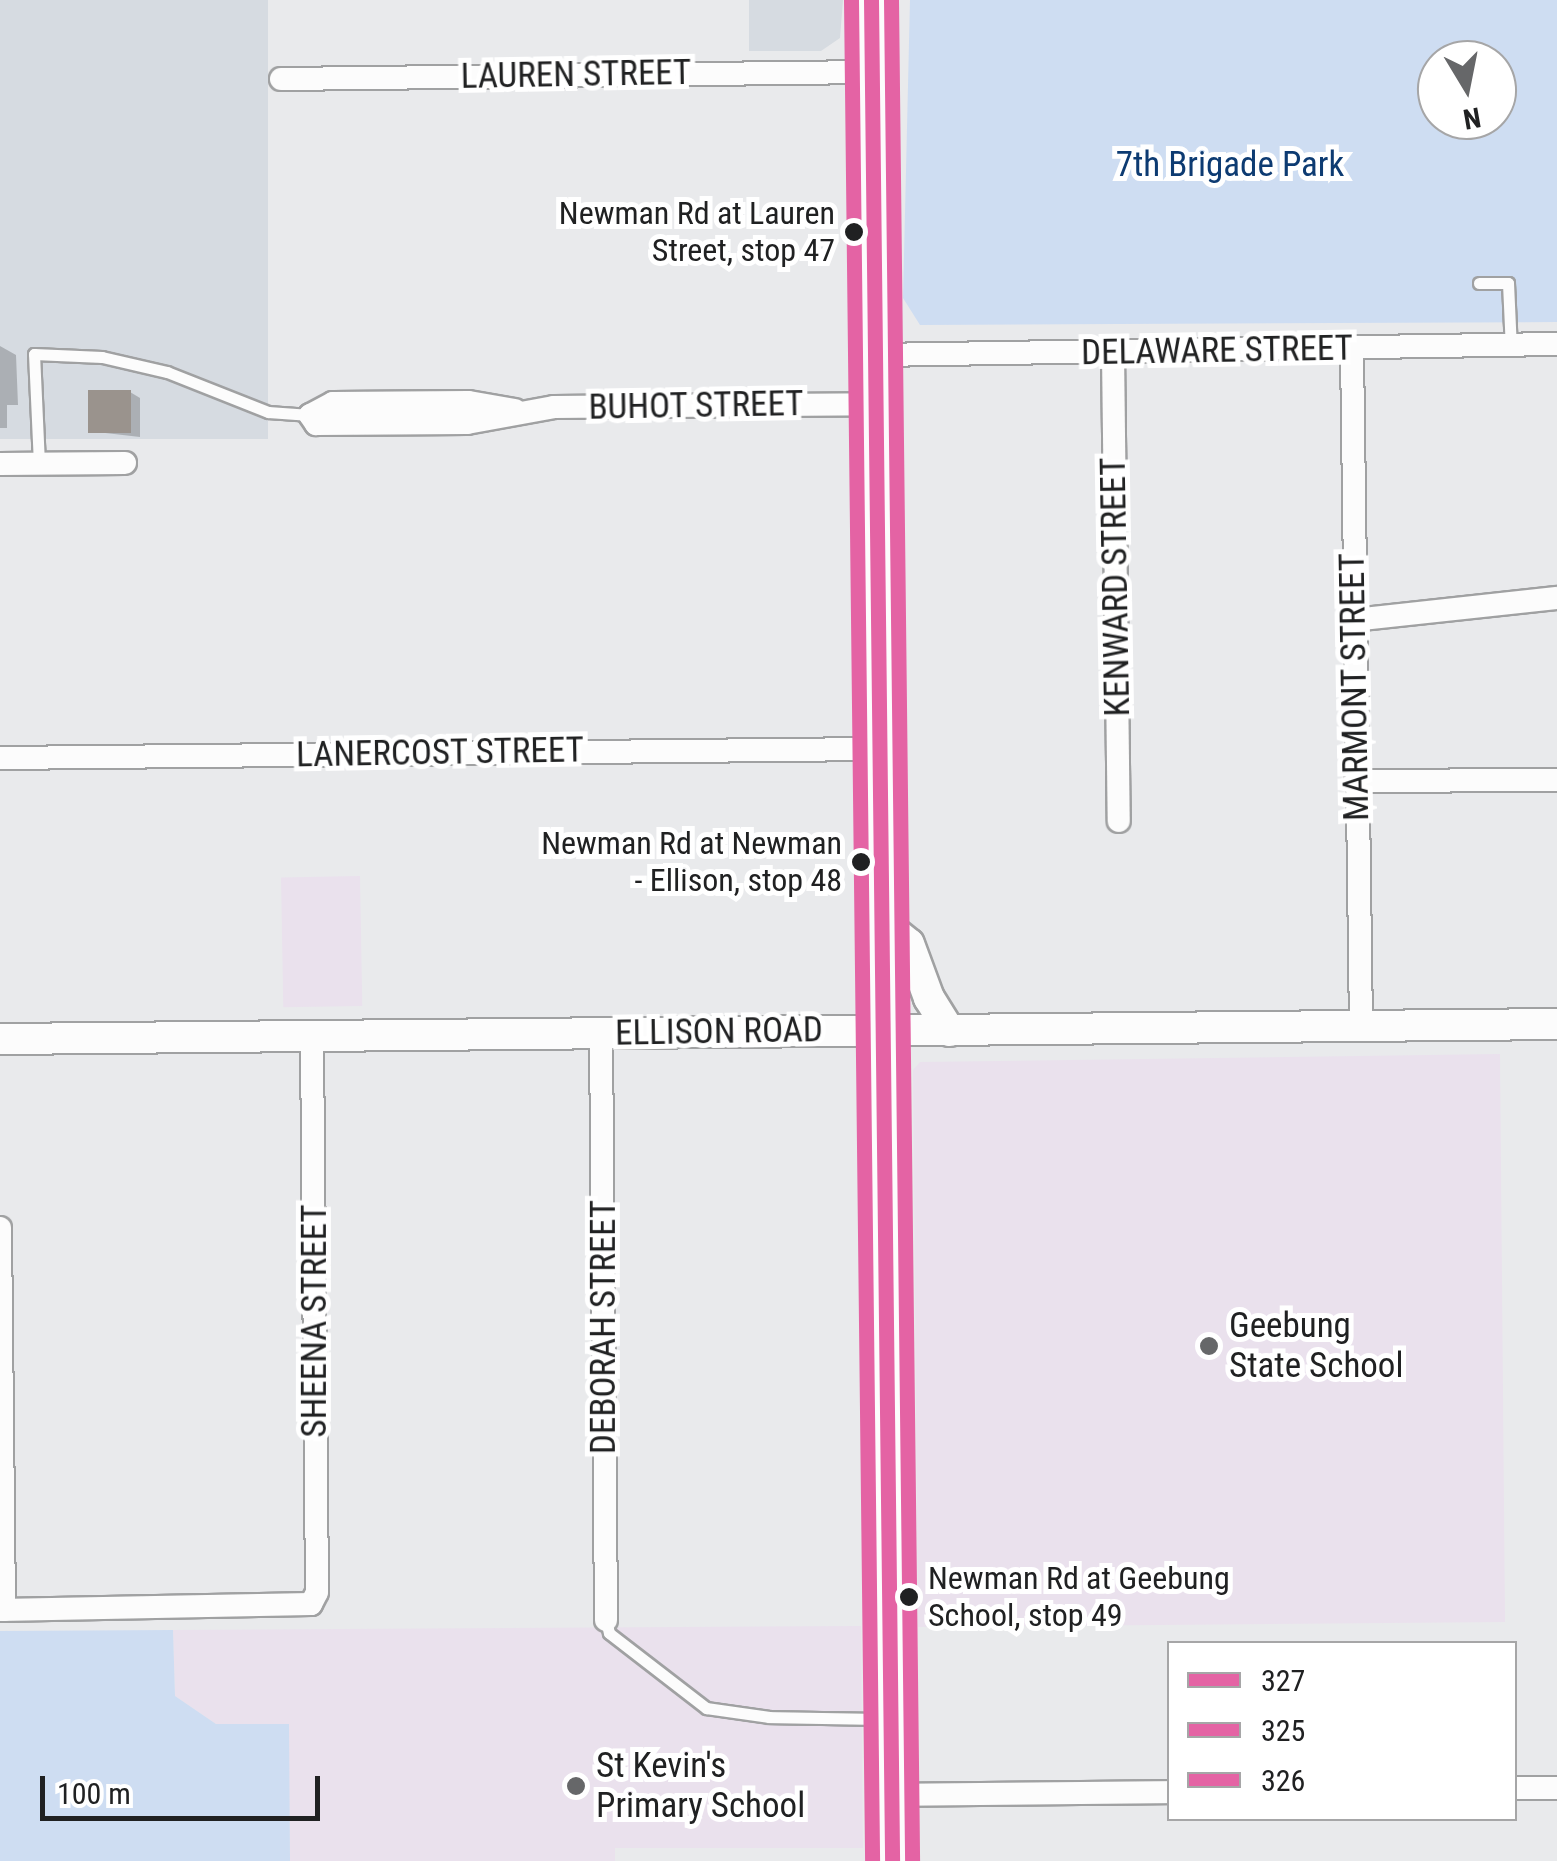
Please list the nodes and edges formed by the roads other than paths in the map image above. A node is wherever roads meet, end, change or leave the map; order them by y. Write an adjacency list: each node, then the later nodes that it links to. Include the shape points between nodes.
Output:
1 (872, 0): 2 (main road)
2 (872, 72): 3 (street, LAUREN STREET); 9 (main road)
3 (281, 79)
4 (1480, 283): 6 (lane, via 1508,283)
5 (1557, 344): 6 (street, DELAWARE STREET)
6 (1511, 348): 7 (street, DELAWARE STREET)
7 (1352, 349): 8 (street, DELAWARE STREET); 16 (street, MARMONT STREET)
8 (1113, 353): 9 (street, DELAWARE STREET); 21 (street, KENWARD STREET)
9 (877, 355): 10 (main road)
10 (877, 404): 11 (street, BUHOT STREET, via 515,410 467,423 316,424); 17 (main road)
11 (310, 415): 14 (lane, via 268,412 167,372 102,357 34,354)
12 (126, 463): 14 (street)
13 (0, 464): 14 (street)
14 (39, 464)
15 (1557, 598): 16 (street)
16 (1354, 620): 20 (street, MARMONT STREET)
17 (881, 749): 18 (street, LANERCOST STREET); 22 (main road)
18 (0, 758)
19 (1557, 780): 20 (street)
20 (1356, 782): 24 (street, MARMONT STREET)
21 (1118, 821)
22 (883, 924): 25 (main road, via 909,944); 26 (main road)
23 (1557, 1024): 24 (main road, ELLISON ROAD)
24 (1361, 1026): 25 (main road, ELLISON ROAD)
25 (950, 1031): 26 (main road, ELLISON ROAD)
26 (883, 1032): 27 (main road, ELLISON ROAD); 33 (main road)
27 (601, 1034): 28 (main road, ELLISON ROAD); 32 (street, DEBORAH STREET)
28 (312, 1036): 29 (main road, ELLISON ROAD); 31 (street, SHEENA STREET, via 318,1592 311,1604)
29 (0, 1039)
30 (0, 1228): 31 (street)
31 (2, 1610)
32 (606, 1620): 33 (lane, via 609,1634 706,1708 769,1717)
33 (890, 1719): 37 (main road)
34 (1517, 1788): 35 (street)
35 (1557, 1788)
36 (1167, 1792): 37 (street)
37 (891, 1794): 38 (main road)
38 (892, 1861)

